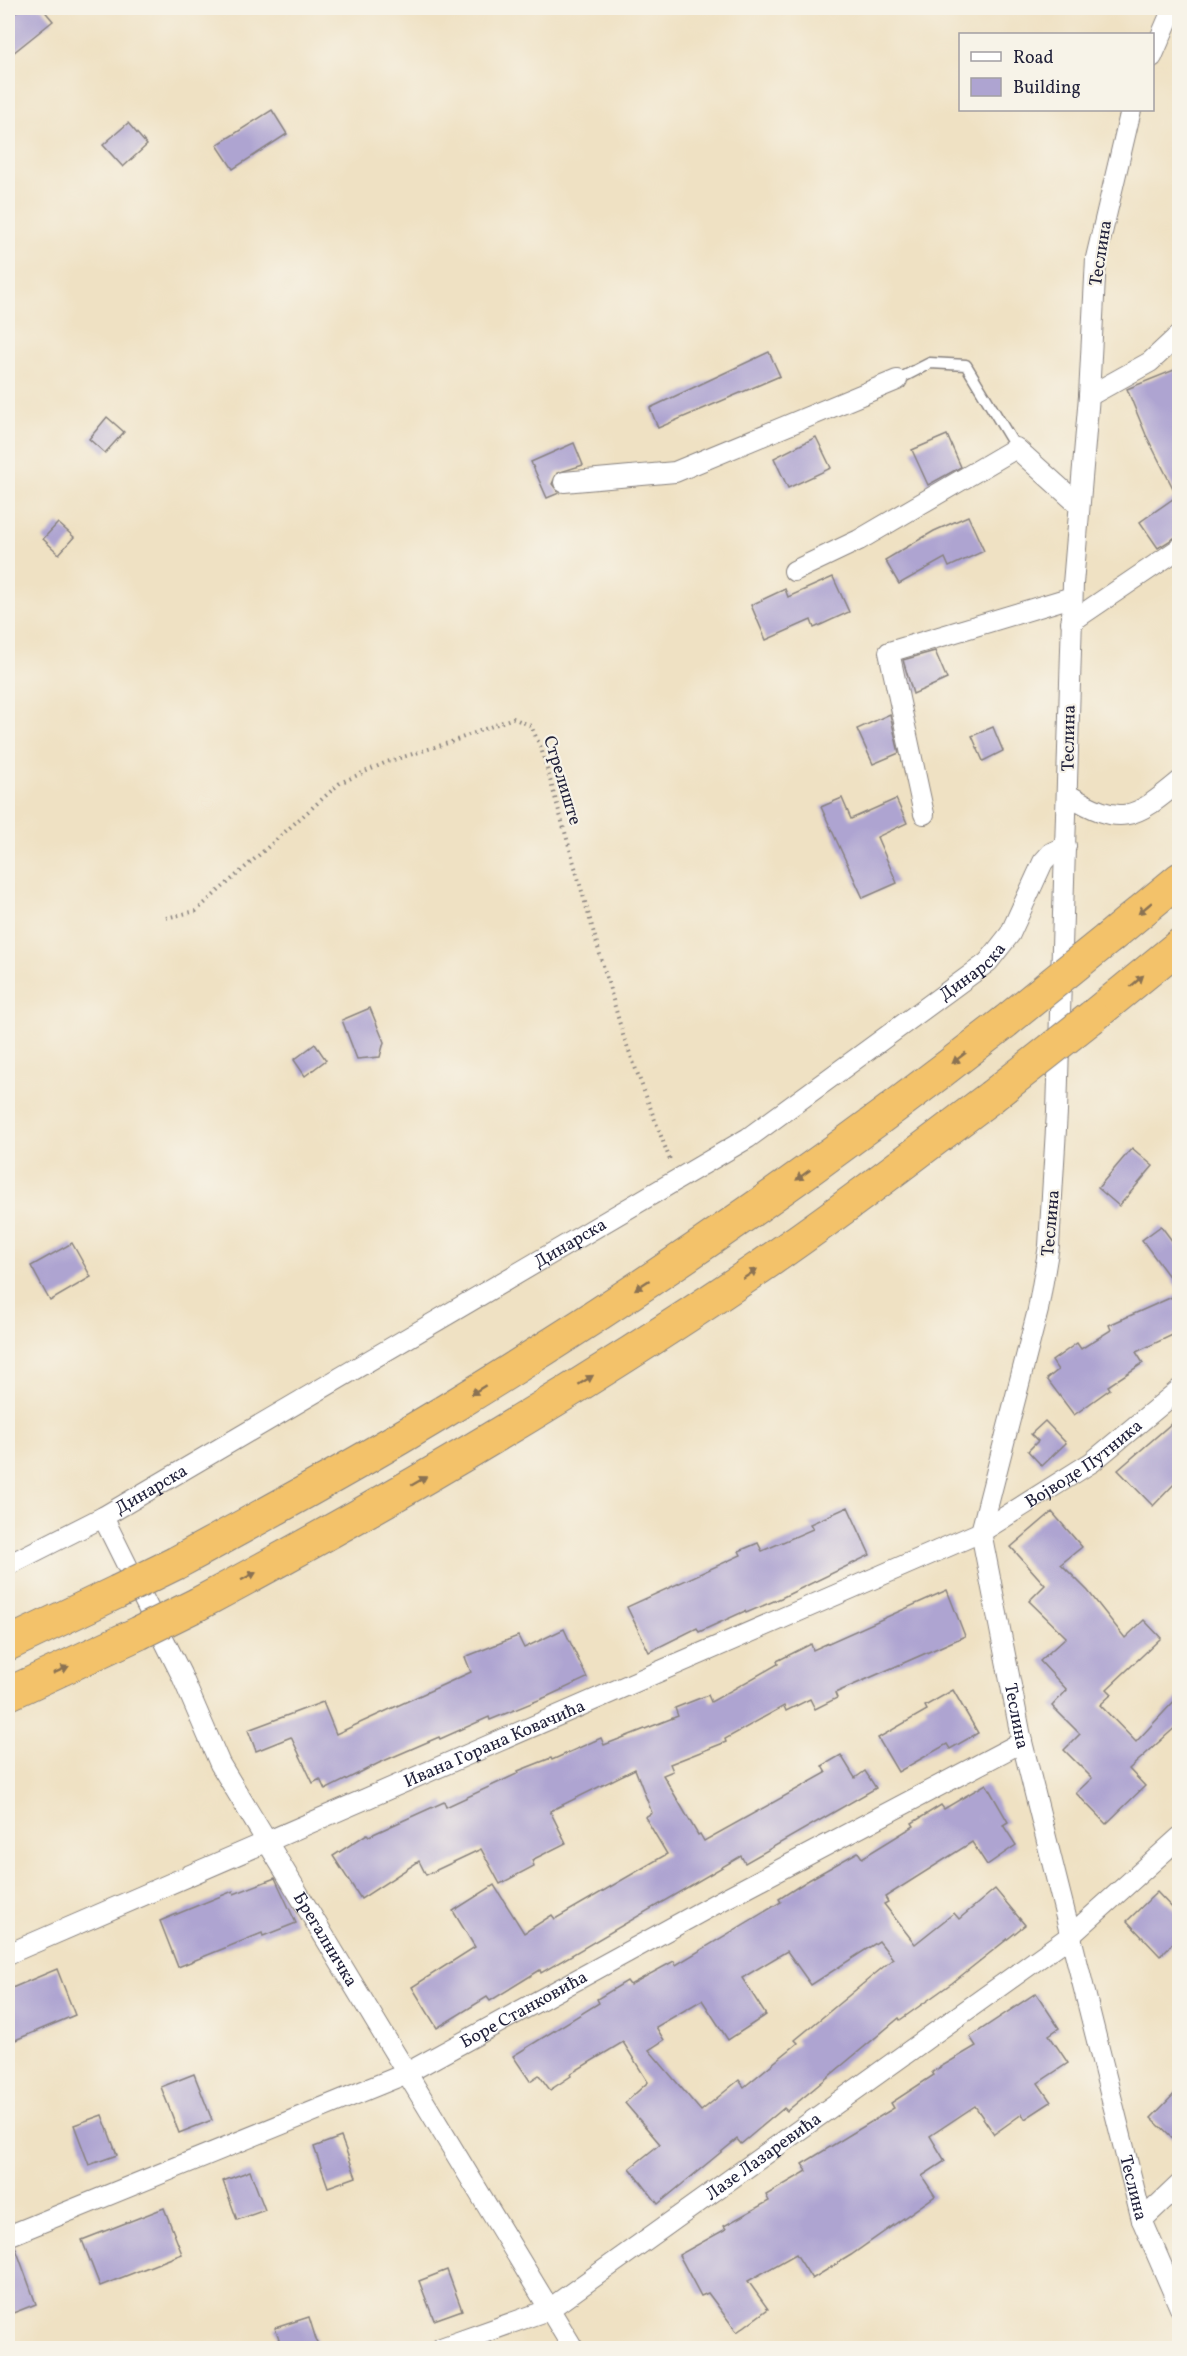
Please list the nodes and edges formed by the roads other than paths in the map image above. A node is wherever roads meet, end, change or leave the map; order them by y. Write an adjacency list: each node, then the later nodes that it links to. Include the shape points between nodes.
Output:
1 (1173, 8): 2 (street)
2 (1154, 52)
3 (1131, 111): 6 (street, Теслина, via 1096,258)
4 (1179, 334): 6 (street, via 1150,362)
5 (897, 380): 7 (lane, via 930,363 966,365); 8 (street, via 675,472)
6 (1089, 396): 9 (street, Теслина)
7 (1016, 448): 9 (street); 11 (street, via 859,540)
8 (564, 482)
9 (1079, 505): 12 (street, Теслина)
10 (1179, 548): 13 (street)
11 (794, 571)
12 (1072, 597): 13 (street, Теслина); 16 (street, via 890,652)
13 (1071, 622): 15 (street, Теслина)
14 (1179, 781): 15 (street, via 1148,808 1121,816)
15 (1067, 794): 17 (street, Теслина)
16 (924, 813)
17 (1066, 846): 21 (street, Динарска, via 1043,862 1010,934 988,962 748,1138); 22 (street, Теслина, via 1049,1246 1036,1319)
18 (1179, 879): 24 (highway, one-way to 24, bridge, via 915,1093 673,1265 445,1411 311,1490 176,1563)
19 (1179, 945): 25 (highway, one-way to 19, bridge, via 198,1604 373,1508 628,1354 814,1229 991,1097)
20 (1179, 1389): 22 (street, Војводе Путника, via 1092,1462)
21 (103, 1517): 23 (street, Динарска); 28 (street, Брегалничка, via 220,1764)
22 (981, 1532): 26 (street, Теслина); 28 (street, Ивана Горана Ковачића)
23 (8, 1565)
24 (8, 1644)
25 (8, 1694)
26 (1022, 1742): 29 (street, Теслина); 31 (street, Боре Станковића)
27 (1179, 1837): 29 (street, Лазе Лазаревића)
28 (268, 1842): 30 (street, Ивана Горана Ковачића); 31 (street, Брегалничка)
29 (1070, 1936): 33 (street, Теслина); 36 (street, Лазе Лазаревића)
30 (8, 1954)
31 (405, 2074): 34 (street, Боре Станковића); 36 (street, Брегалничка)
32 (1179, 2184): 33 (street)
33 (1142, 2220): 35 (street, Теслина)
34 (8, 2236)
35 (1179, 2308)
36 (548, 2310): 37 (street, Лазе Лазаревића); 38 (street, Брегалничка)
37 (441, 2349)
38 (573, 2349)

